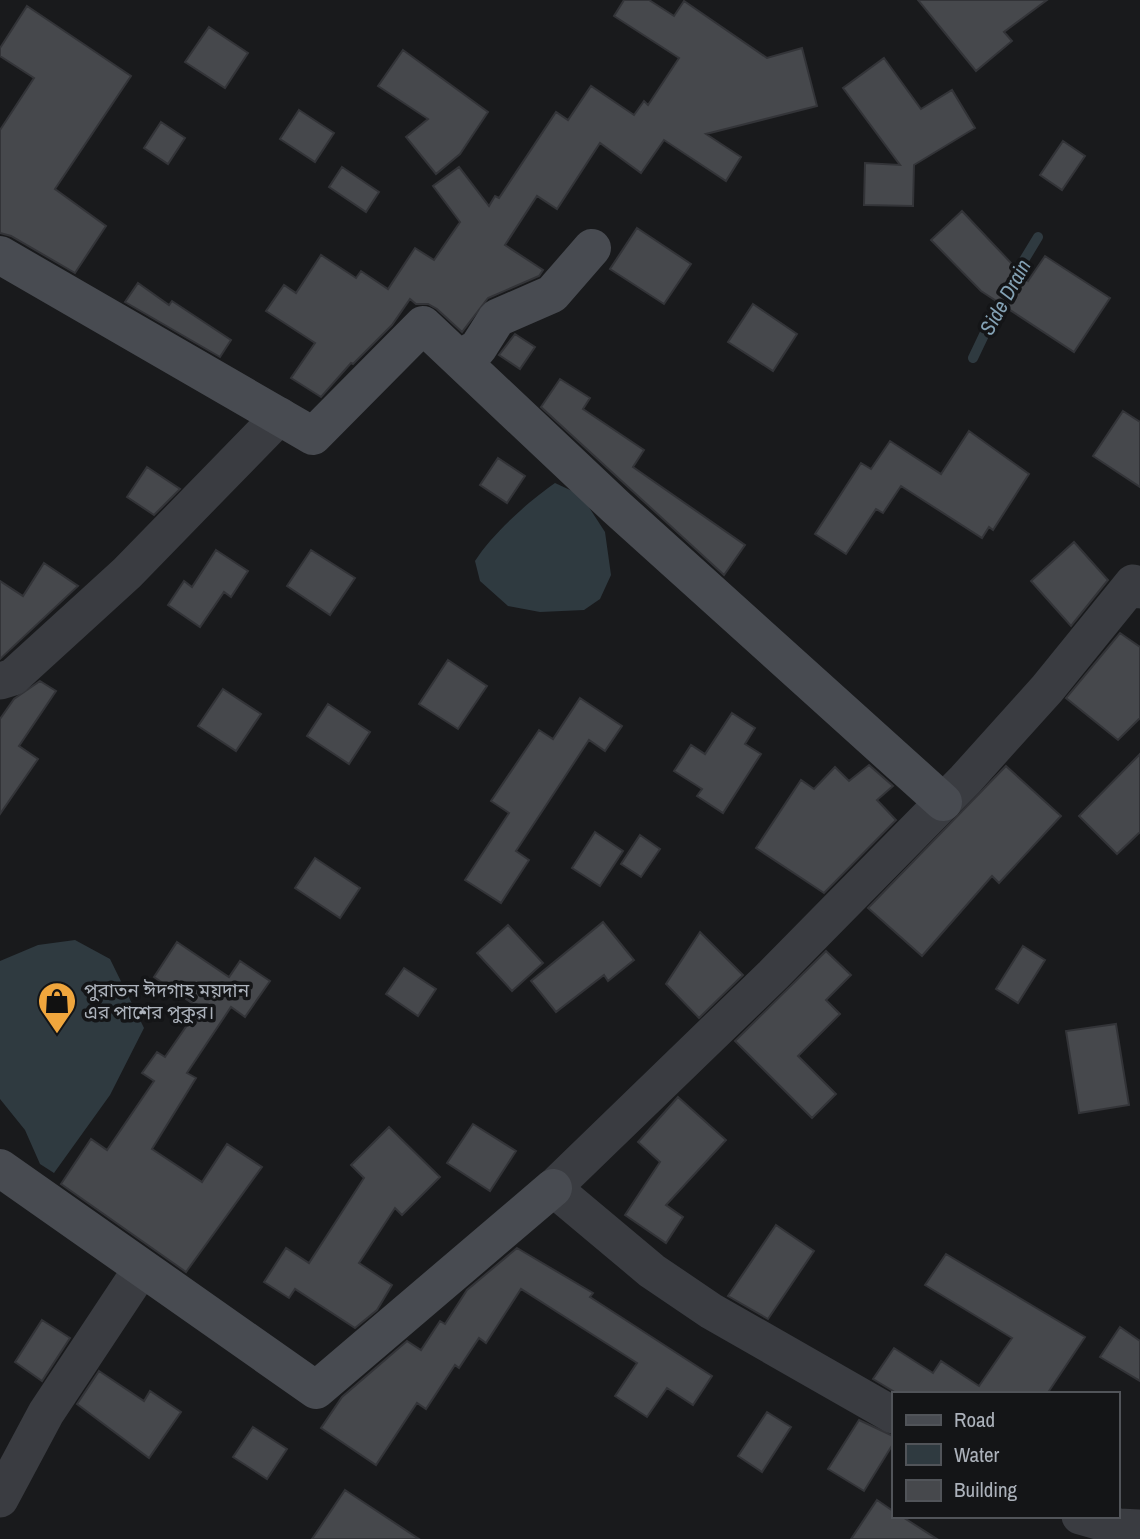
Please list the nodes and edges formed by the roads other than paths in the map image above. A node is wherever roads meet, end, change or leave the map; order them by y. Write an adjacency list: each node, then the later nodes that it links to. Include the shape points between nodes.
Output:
1 (592, 248): 3 (street, via 552,294 498,318 478,348)
2 (0, 256): 4 (street)
3 (460, 358): 4 (street, via 423,325 313,436); 7 (street, via 616,507)
4 (280, 416): 6 (street, via 127,573 13,677)
5 (1140, 590): 7 (street, via 1133,583 1047,689)
6 (0, 681)
7 (943, 802): 9 (street)
8 (0, 1168): 10 (street)
9 (553, 1188): 10 (street, via 316,1390); 11 (street, via 652,1271 711,1311)
10 (142, 1268): 12 (street, via 46,1413)
11 (892, 1414)
12 (0, 1499)
13 (1087, 1518): 14 (street)
14 (1140, 1528)

